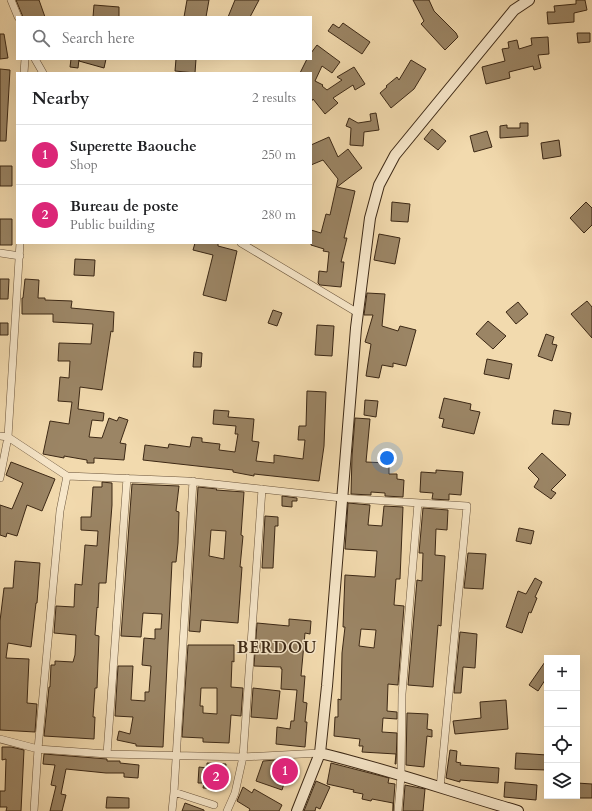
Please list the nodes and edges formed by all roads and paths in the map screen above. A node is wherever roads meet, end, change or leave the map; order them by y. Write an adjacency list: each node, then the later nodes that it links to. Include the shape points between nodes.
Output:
1 (11, 0): 3 (street)
2 (529, 0): 12 (main road, via 514,10 395,155 379,185 370,218)
3 (18, 16)
4 (25, 60): 6 (street)
5 (36, 60): 7 (street)
6 (24, 72)
7 (42, 72)
8 (20, 244): 11 (street)
9 (243, 244): 12 (street)
10 (0, 253): 11 (street)
11 (20, 256): 14 (street)
12 (358, 313): 20 (main road)
13 (0, 436): 14 (street)
14 (8, 437): 15 (street); 16 (street)
15 (67, 476): 17 (street); 23 (street, via 60,511)
16 (0, 478)
17 (127, 478): 18 (street); 25 (street)
18 (193, 481): 19 (street); 26 (street)
19 (262, 489): 20 (street); 27 (street)
20 (342, 498): 21 (street); 24 (main road)
21 (418, 503): 28 (street, via 402,694); 29 (street, via 467,506)
22 (0, 739): 23 (street)
23 (38, 750): 25 (street); 32 (street)
24 (320, 753): 27 (street); 28 (main road, via 360,762); 35 (main road)
25 (107, 754): 26 (street)
26 (177, 756): 27 (street); 30 (street)
27 (243, 757): 34 (street, via 235,793)
28 (401, 776): 29 (main road); 36 (street)
29 (440, 788): 37 (main road)
30 (174, 792): 31 (street); 33 (street)
31 (214, 805)
32 (34, 811)
33 (172, 811)
34 (227, 811)
35 (297, 811)
36 (398, 811)
37 (518, 811)

